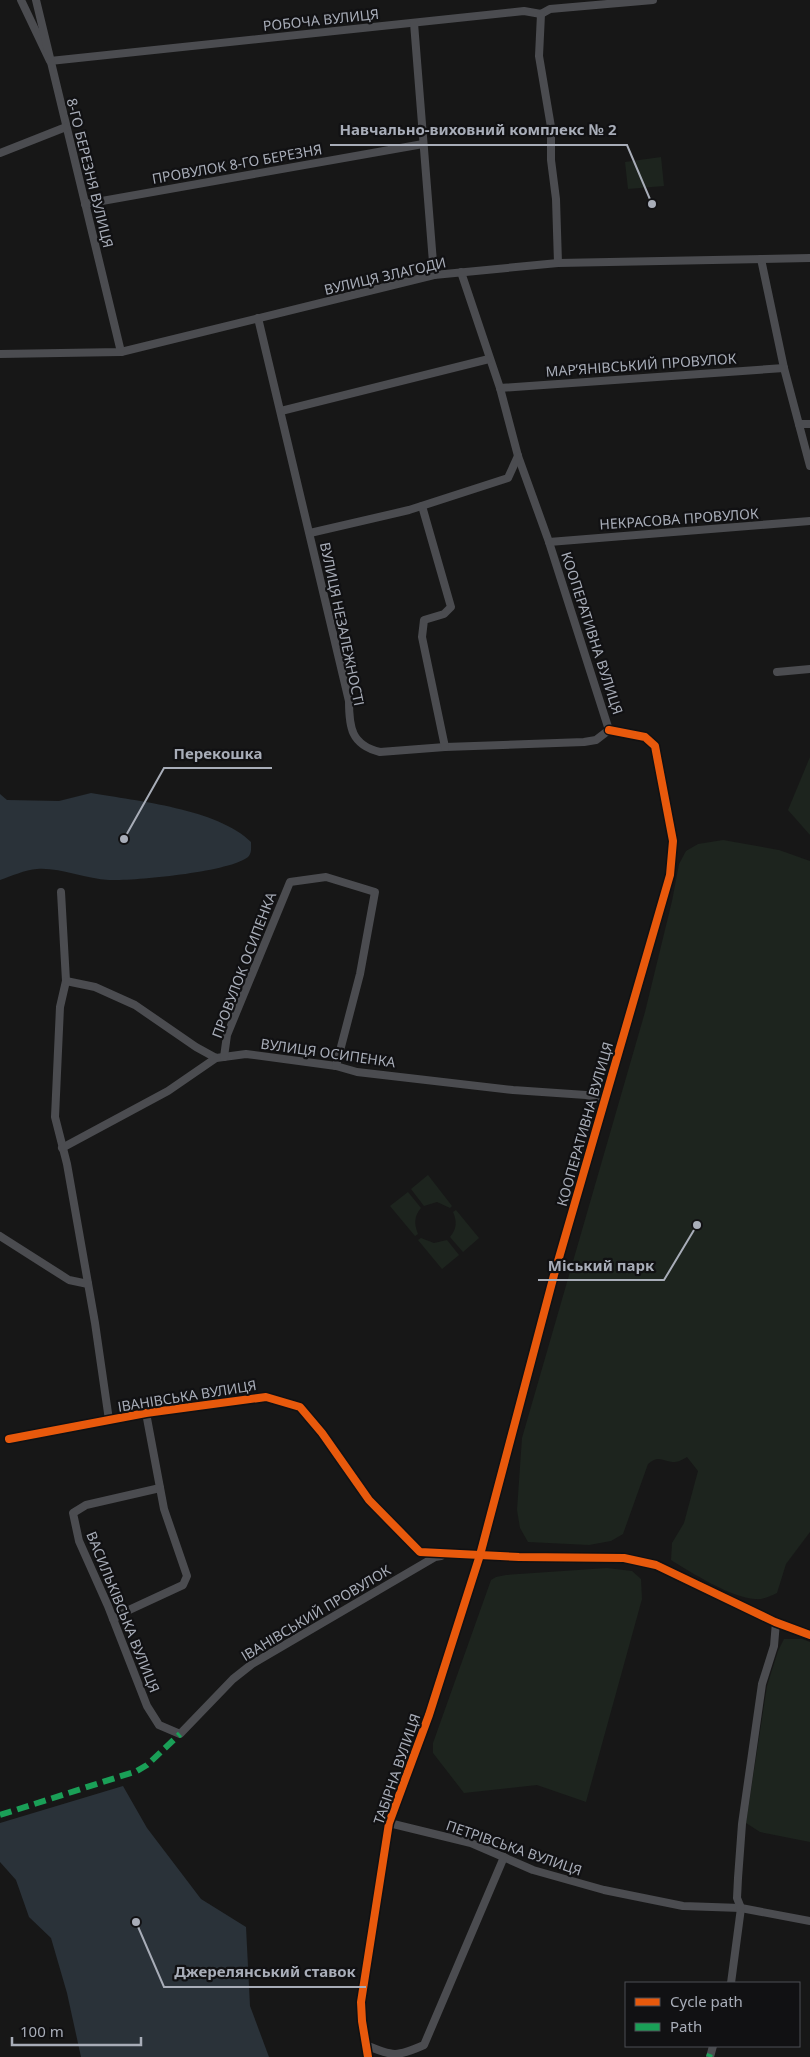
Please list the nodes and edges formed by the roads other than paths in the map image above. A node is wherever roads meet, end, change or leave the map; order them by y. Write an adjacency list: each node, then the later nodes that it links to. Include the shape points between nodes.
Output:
1 (21, 0): 6 (street)
2 (36, 0): 6 (street, 8-ГО БЕРЕЗНЯ ВУЛИЦЯ)
3 (653, 0): 4 (street, РОБОЧА ВУЛИЦЯ, via 550,9)
4 (541, 14): 5 (street, РОБОЧА ВУЛИЦЯ, via 524,11); 13 (street, via 539,56 551,127)
5 (414, 23): 6 (street, РОБОЧА ВУЛИЦЯ); 8 (street)
6 (50, 61): 7 (street, 8-ГО БЕРЕЗНЯ ВУЛИЦЯ)
7 (66, 127): 9 (street); 10 (street, 8-ГО БЕРЕЗНЯ ВУЛИЦЯ)
8 (423, 144): 10 (street, ПРОВУЛОК 8-ГО БЕРЕЗНЯ); 15 (street)
9 (0, 153)
10 (85, 204): 17 (street, 8-ГО БЕРЕЗНЯ ВУЛИЦЯ)
11 (810, 258): 12 (street, ВУЛИЦЯ ЗЛАГОДИ)
12 (761, 259): 13 (street, ВУЛИЦЯ ЗЛАГОДИ); 20 (street)
13 (558, 263): 14 (street, ВУЛИЦЯ ЗЛАГОДИ)
14 (461, 272): 15 (street, ВУЛИЦЯ ЗЛАГОДИ); 19 (street, КООПЕРАТИВНА ВУЛИЦЯ)
15 (434, 275): 16 (street, ВУЛИЦЯ ЗЛАГОДИ)
16 (258, 318): 17 (street, ВУЛИЦЯ ЗЛАГОДИ); 22 (street, ВУЛИЦЯ НЕЗАЛЕЖНОСТІ)
17 (121, 352): 18 (street, ВУЛИЦЯ ЗЛАГОДИ)
18 (0, 354)
19 (489, 359): 21 (street, КООПЕРАТИВНА ВУЛИЦЯ); 22 (street)
20 (784, 368): 21 (street, МАР’ЯНІВСЬКИЙ ПРОВУЛОК); 23 (street)
21 (500, 388): 25 (street, КООПЕРАТИВНА ВУЛИЦЯ)
22 (281, 411): 29 (street, ВУЛИЦЯ НЕЗАЛЕЖНОСТІ)
23 (799, 424): 24 (street); 26 (street)
24 (810, 424)
25 (518, 456): 27 (street, via 508,478); 30 (street, КООПЕРАТИВНА ВУЛИЦЯ)
26 (810, 466)
27 (422, 506): 29 (street); 34 (street, via 451,607 444,614 424,620 422,637)
28 (810, 521): 30 (street, НЕКРАСОВА ПРОВУЛОК)
29 (310, 533): 34 (street, ВУЛИЦЯ НЕЗАЛЕЖНОСТІ, via 349,701 352,730 360,744 380,752)
30 (549, 542): 33 (street, КООПЕРАТИВНА ВУЛИЦЯ)
31 (810, 669): 32 (street)
32 (777, 672)
33 (609, 730): 34 (street, ВУЛИЦЯ НЕЗАЛЕЖНОСТІ, via 596,740 584,742); 39 (street, КООПЕРАТИВНА ВУЛИЦЯ, via 645,737 655,746 674,841 670,875)
34 (445, 747)
35 (61, 892): 36 (street)
36 (66, 982): 37 (street, via 95,987 135,1006 196,1047); 40 (street, via 60,1007 55,1117)
37 (220, 1057): 38 (street, ВУЛИЦЯ ОСИПЕНКА, via 246,1054); 38 (street, ПРОВУЛОК ОСИПЕНКА, via 290,882 326,877 374,892 360,974); 40 (street, via 168,1091)
38 (336, 1066): 39 (street, ВУЛИЦЯ ОСИПЕНКА, via 376,1074)
39 (605, 1099): 48 (street, КООПЕРАТИВНА ВУЛИЦЯ, via 554,1275)
40 (62, 1148): 42 (street)
41 (0, 1236): 42 (street, via 70,1280)
42 (88, 1284): 44 (street)
43 (146, 1413): 44 (street, ІВАНІВСЬКА ВУЛИЦЯ); 46 (street); 47 (street, ІВАНІВСЬКА ВУЛИЦЯ, via 266,1396 300,1407 369,1500 420,1552)
44 (108, 1420): 45 (street, ІВАНІВСЬКА ВУЛИЦЯ)
45 (9, 1439)
46 (160, 1488): 49 (street, via 187,1576 183,1585); 49 (street, ВАСИЛЬКІВСЬКА ВУЛИЦЯ, via 86,1505 73,1513 80,1541)
47 (455, 1553): 48 (street, ІВАНІВСЬКА ВУЛИЦЯ); 52 (street, ІВАНІВСЬКИЙ ПРОВУЛОК, via 435,1557 252,1664)
48 (480, 1555): 50 (street, ІВАНІВСЬКА ВУЛИЦЯ, via 624,1558 656,1565); 53 (street, ТАБІРНА ВУЛИЦЯ, via 429,1715)
49 (113, 1619): 52 (street, ВАСИЛЬКІВСЬКА ВУЛИЦЯ, via 147,1706 159,1725)
50 (776, 1622): 51 (street, ІВАНІВСЬКА ВУЛИЦЯ); 55 (street, via 774,1646 762,1684 742,1824 737,1884)
51 (810, 1635)
52 (180, 1734)
53 (389, 1823): 54 (street, ПЕТРІВСЬКА ВУЛИЦЯ, via 471,1843); 58 (street, ТАБІРНА ВУЛИЦЯ, via 361,2002)
54 (504, 1857): 55 (street, ПЕТРІВСЬКА ВУЛИЦЯ, via 533,1870 604,1890 683,1906); 58 (street, via 424,2044 404,2054 386,2054)
55 (741, 1908): 56 (street, ПЕТРІВСЬКА ВУЛИЦЯ); 57 (street)
56 (810, 1921)
57 (731, 1982)
58 (366, 2046): 59 (street, ТАБІРНА ВУЛИЦЯ)
59 (368, 2057)

